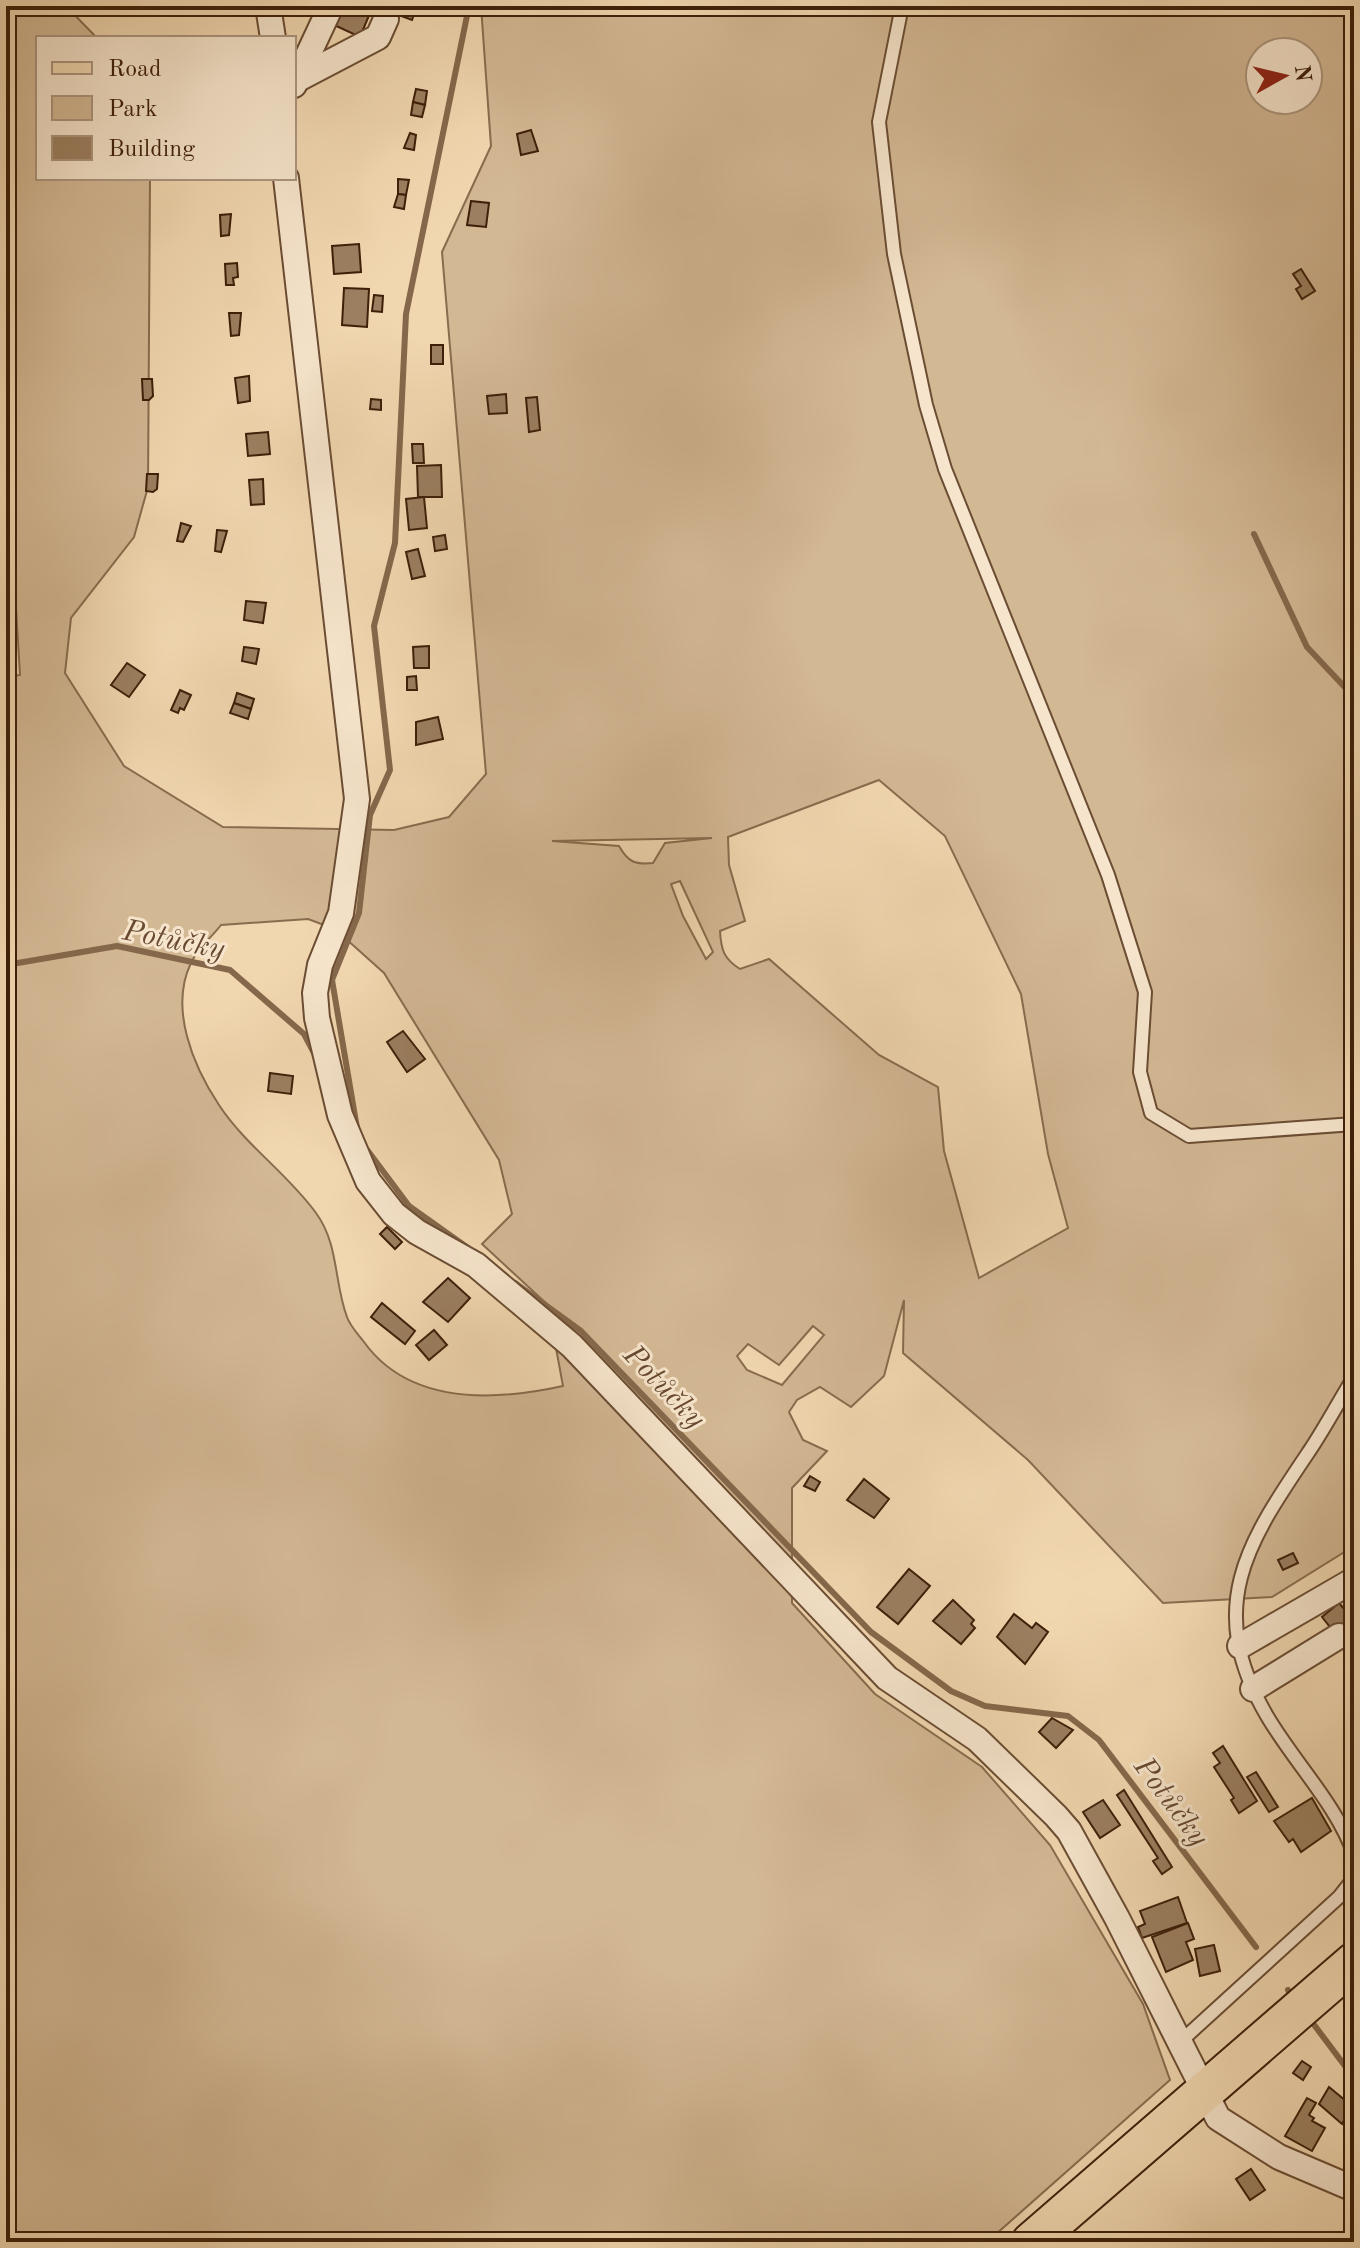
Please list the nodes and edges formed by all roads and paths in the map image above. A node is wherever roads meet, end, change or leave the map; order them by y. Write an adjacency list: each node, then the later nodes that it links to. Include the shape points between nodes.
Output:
1 (268, 6): 5 (street)
2 (331, 6): 6 (street)
3 (902, 6): 9 (lane, via 879,122 894,254 923,390 945,469 1122,919 1145,992 1140,1072 1151,1113 1189,1136)
4 (386, 19): 7 (street, via 378,37)
5 (273, 36)
6 (296, 77)
7 (296, 80)
8 (286, 180): 18 (street, via 357,799 341,913 315,993 340,1115 368,1181 394,1214 476,1265 572,1346 887,1678 977,1739 1056,1816 1069,1831)
9 (1354, 1124)
10 (1354, 1377): 13 (lane, via 1253,1539 1236,1589)
11 (1354, 1580): 13 (street)
12 (1339, 1636): 14 (street)
13 (1240, 1646): 14 (lane)
14 (1253, 1689): 15 (lane)
15 (1354, 1854)
16 (1354, 1878): 18 (lane)
17 (1354, 1962): 19 (main road)
18 (1180, 2042): 19 (street)
19 (1206, 2089): 20 (street, via 1218,2118 1245,2137); 21 (main road)
20 (1354, 2189)
21 (1031, 2242)

